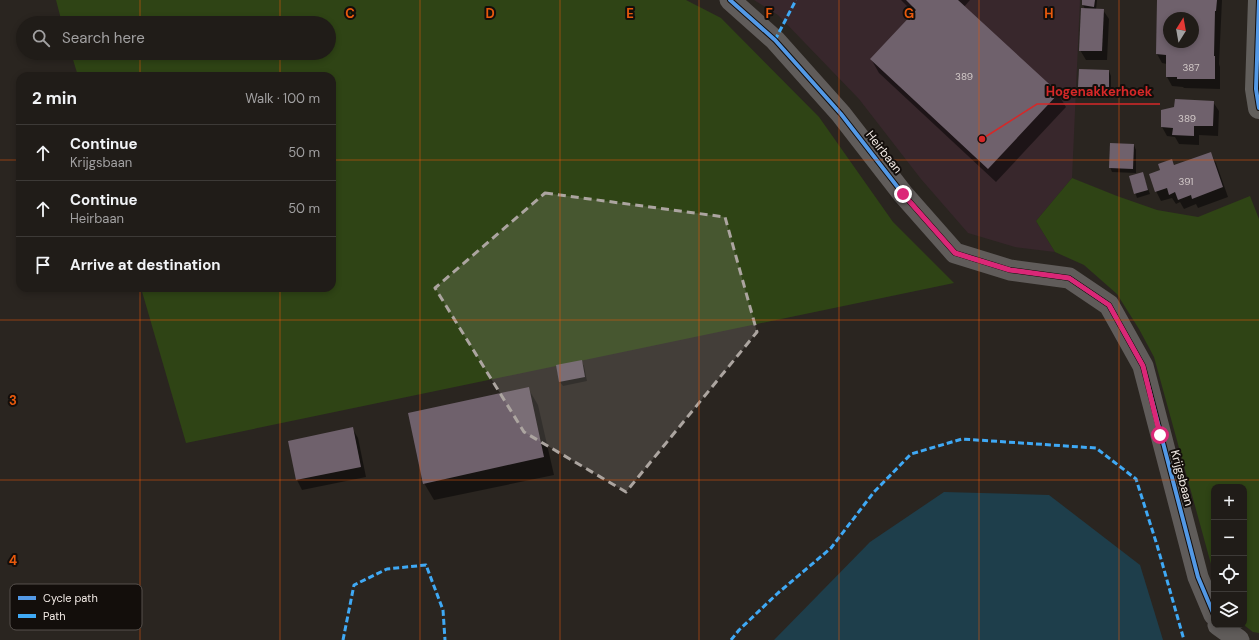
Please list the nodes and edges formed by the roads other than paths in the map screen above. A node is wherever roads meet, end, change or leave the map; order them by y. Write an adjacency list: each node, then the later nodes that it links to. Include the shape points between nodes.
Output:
1 (730, 0): 5 (street, Heirbaan, via 775,40 841,114 903,194 955,253 1010,270)
2 (1259, 0): 3 (main road)
3 (1258, 33): 4 (main road, via 1256,89)
4 (1259, 108)
5 (1069, 278): 6 (street, Krijgsbaan, via 1109,305 1143,366 1198,577)
6 (1211, 608)
7 (1222, 628): 8 (street)
8 (1239, 640)

